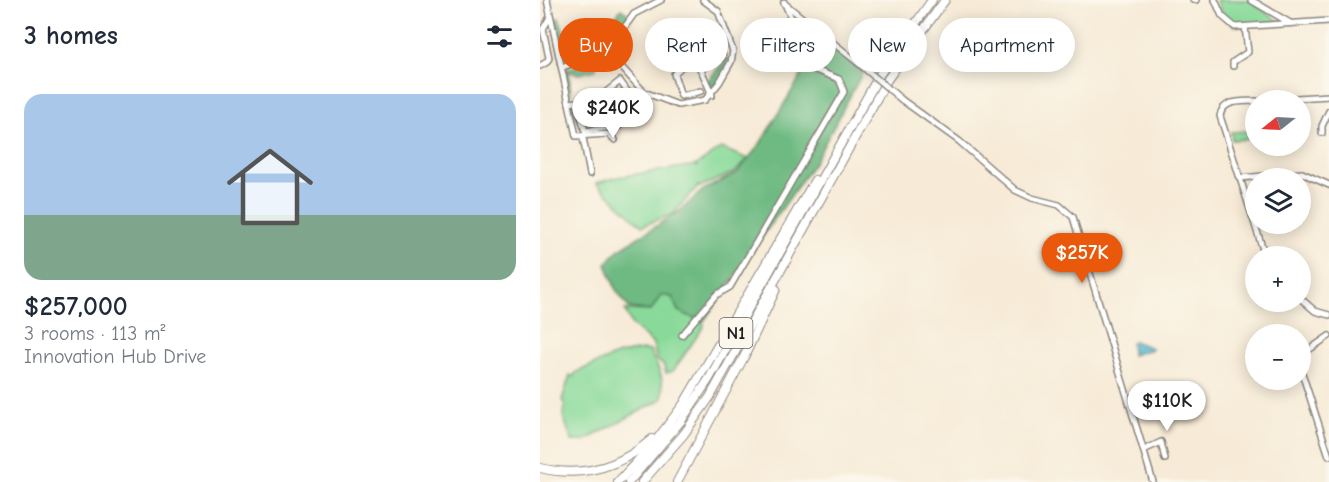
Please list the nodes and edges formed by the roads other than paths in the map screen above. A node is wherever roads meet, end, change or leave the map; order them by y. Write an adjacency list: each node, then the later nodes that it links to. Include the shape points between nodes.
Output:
1 (547, 0): 14 (street)
2 (661, 0): 10 (street, via 637,10)
3 (703, 0): 24 (street, via 718,11 733,50 731,62)
4 (932, 0): 34 (highway, N1, via 892,54)
5 (945, 0): 37 (highway, N1, via 887,80)
6 (1215, 0): 13 (street, via 1228,22)
7 (1251, 0): 12 (street)
8 (782, 1): 42 (street, via 810,68 839,79 844,92 734,280); 47 (street, bridge, via 1015,190 1059,205 1073,217)
9 (550, 17): 15 (street, via 543,29 549,58)
10 (631, 18)
11 (1329, 21): 12 (street)
12 (1291, 24): 13 (street)
13 (1245, 27): 16 (street, via 1248,52)
14 (558, 49)
15 (540, 66)
16 (1233, 66)
17 (563, 72): 29 (street)
18 (625, 72): 21 (street)
19 (676, 72): 23 (street, via 681,96)
20 (701, 72): 24 (street)
21 (628, 76): 22 (street); 24 (street, via 641,90 674,105 696,103)
22 (620, 81): 27 (street, via 600,97); 27 (street, via 634,102 619,126 584,131)
23 (701, 91)
24 (710, 96)
25 (1328, 96): 26 (street)
26 (1311, 97)
27 (577, 102): 29 (street)
28 (1245, 102): 36 (street, via 1224,107 1221,118)
29 (569, 103): 32 (street, via 575,134)
30 (1329, 111): 31 (street)
31 (1322, 133)
32 (583, 138): 33 (street, via 609,134); 35 (street)
33 (615, 140)
34 (825, 171): 46 (highway, via 808,190); 52 (highway, N1, via 709,379 668,437)
35 (590, 174)
36 (1240, 178): 38 (street, via 1302,173); 39 (street)
37 (830, 180): 53 (highway, N1, via 710,397); 54 (highway, via 826,195 705,430)
38 (1329, 185)
39 (1262, 246)
40 (1311, 307): 41 (street)
41 (1329, 315)
42 (682, 335)
43 (1329, 336): 44 (street)
44 (1311, 348)
45 (1307, 390): 48 (street)
46 (685, 401): 50 (highway, via 651,440 621,461 582,471); 51 (highway, via 655,442)
47 (1144, 450): 49 (street, via 1162,442 1166,445); 55 (street)
48 (1329, 456)
49 (1165, 459)
50 (540, 468)
51 (618, 482)
52 (629, 482)
53 (642, 482)
54 (674, 482)
55 (1153, 482)

